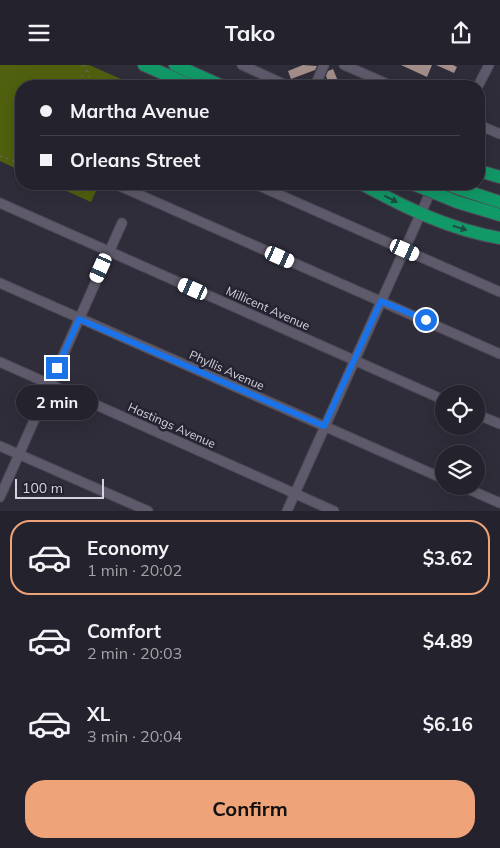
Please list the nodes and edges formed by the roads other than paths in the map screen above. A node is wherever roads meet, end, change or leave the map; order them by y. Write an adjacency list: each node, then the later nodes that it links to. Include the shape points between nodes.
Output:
1 (144, 65): 7 (highway)
2 (175, 65): 8 (highway)
3 (242, 65): 9 (street)
4 (324, 65): 10 (street)
5 (344, 65): 11 (street)
6 (488, 65): 12 (street)
7 (178, 80)
8 (209, 80)
9 (275, 80)
10 (318, 80)
11 (376, 80)
12 (481, 80)
13 (485, 128): 14 (street)
14 (500, 134)
15 (485, 173): 16 (highway)
16 (500, 177)
17 (129, 190): 34 (street)
18 (268, 190): 30 (street)
19 (374, 190): 26 (highway, one-way to 26)
20 (431, 190): 26 (street)
21 (435, 190): 23 (highway, bridge)
22 (452, 190): 23 (highway)
23 (460, 197): 24 (highway); 27 (highway)
24 (500, 202)
25 (0, 203): 31 (street, Millicent Avenue)
26 (421, 213): 29 (highway, one-way to 29, via 462,229); 30 (street)
27 (500, 215)
28 (122, 223): 31 (street)
29 (500, 238)
30 (405, 250): 33 (street); 34 (street)
31 (109, 251): 35 (street); 37 (street, Millicent Avenue)
32 (0, 283): 35 (street, Phyllis Avenue)
33 (500, 292)
34 (381, 301): 36 (street); 37 (street)
35 (79, 319): 39 (street); 43 (street, Phyllis Avenue)
36 (500, 354)
37 (354, 360): 40 (street, Millicent Avenue); 43 (street)
38 (0, 362): 39 (street, Hastings Avenue)
39 (50, 385): 45 (street); 47 (street, Hastings Avenue)
40 (435, 396)
41 (485, 418): 42 (street)
42 (500, 425)
43 (324, 426): 46 (street, Phyllis Avenue); 47 (street)
44 (0, 446): 45 (street)
45 (19, 454): 49 (street); 51 (street)
46 (435, 475)
47 (294, 493): 52 (street); 53 (street, Hastings Avenue)
48 (482, 495): 50 (street)
49 (0, 497)
50 (500, 503)
51 (148, 511)
52 (287, 511)
53 (334, 511)

